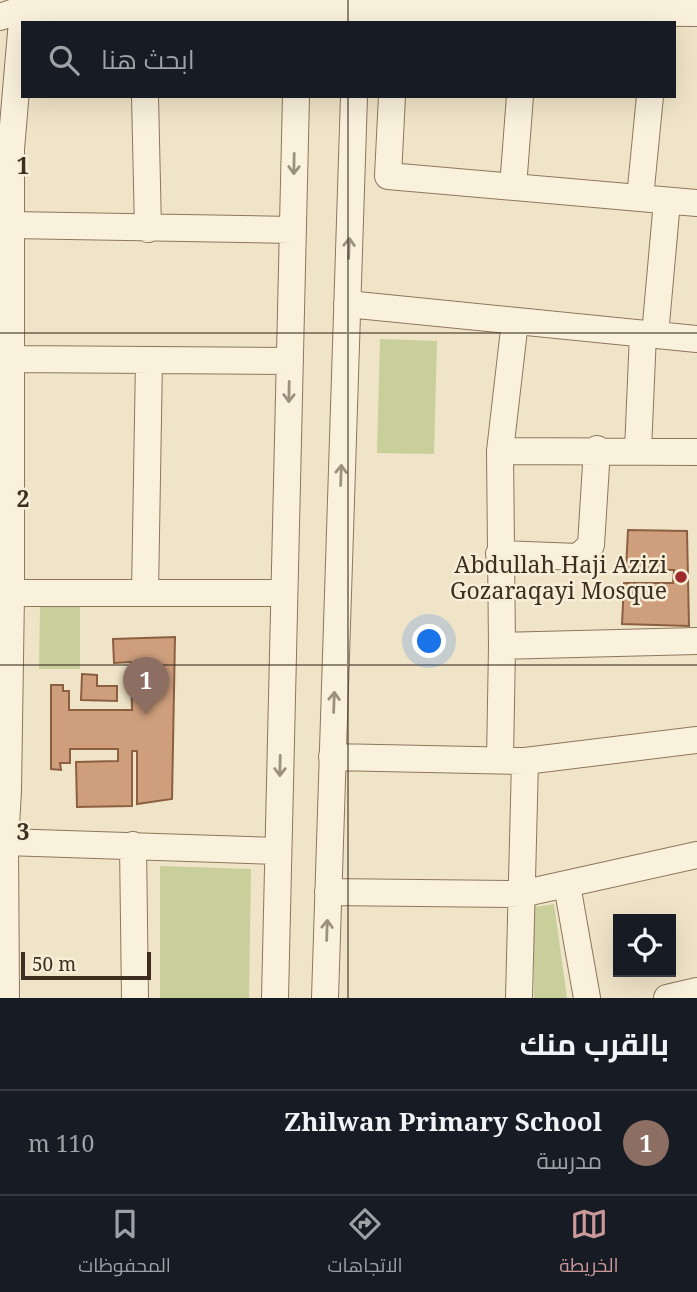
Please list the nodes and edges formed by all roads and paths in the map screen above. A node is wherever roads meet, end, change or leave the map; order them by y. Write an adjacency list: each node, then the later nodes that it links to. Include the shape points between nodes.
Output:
1 (110, 5): 2 (street); 6 (street)
2 (9, 9): 16 (street)
3 (289, 11): 6 (street); 7 (street)
4 (409, 12): 7 (street); 8 (street)
5 (697, 13): 9 (street)
6 (143, 16)
7 (356, 17)
8 (526, 18): 9 (street)
9 (657, 18)
10 (145, 98): 22 (street)
11 (296, 98): 23 (street, one-way to 23)
12 (354, 98): 25 (street, one-way to 12)
13 (392, 98): 17 (street, via 387,176)
14 (520, 98): 17 (street)
15 (650, 98): 18 (street)
16 (6, 149): 21 (street)
17 (513, 187): 18 (street)
18 (640, 198): 19 (street)
19 (667, 201): 20 (street); 27 (street)
20 (697, 203)
21 (11, 225): 22 (street); 24 (street)
22 (148, 229): 23 (street)
23 (292, 230): 31 (street)
24 (6, 281): 29 (street)
25 (347, 304): 26 (street); 46 (street, one-way to 25)
26 (515, 321): 27 (street); 35 (street)
27 (649, 334): 28 (street); 34 (street)
28 (697, 339)
29 (12, 359): 30 (street); 32 (street)
30 (149, 360): 31 (street); 40 (street)
31 (290, 361): 41 (street, one-way to 41)
32 (7, 404): 37 (street)
33 (597, 449): 34 (street); 35 (street); 38 (street, via 591,545 578,557)
34 (638, 450): 36 (street)
35 (500, 451): 38 (street)
36 (697, 452)
37 (6, 537): 39 (street)
38 (499, 554): 43 (street)
39 (11, 593): 40 (street); 44 (street)
40 (145, 593): 41 (street)
41 (284, 593): 51 (street, one-way to 51)
42 (697, 641): 43 (street)
43 (502, 646): 47 (street)
44 (5, 663): 48 (street)
45 (697, 740): 47 (street)
46 (332, 757): 47 (street); 54 (street)
47 (513, 760): 55 (street)
48 (4, 791): 49 (street)
49 (5, 842): 50 (street); 56 (street)
50 (133, 845): 51 (street); 59 (street)
51 (278, 851): 60 (street)
52 (697, 855): 53 (street)
53 (567, 885): 55 (street); 63 (street)
54 (328, 892): 55 (street); 61 (street, one-way to 54)
55 (521, 894): 62 (street)
56 (3, 923): 58 (street)
57 (697, 991): 64 (street)
58 (6, 998)
59 (135, 998)
60 (275, 998)
61 (325, 998)
62 (519, 998)
63 (587, 998)
64 (667, 998)

